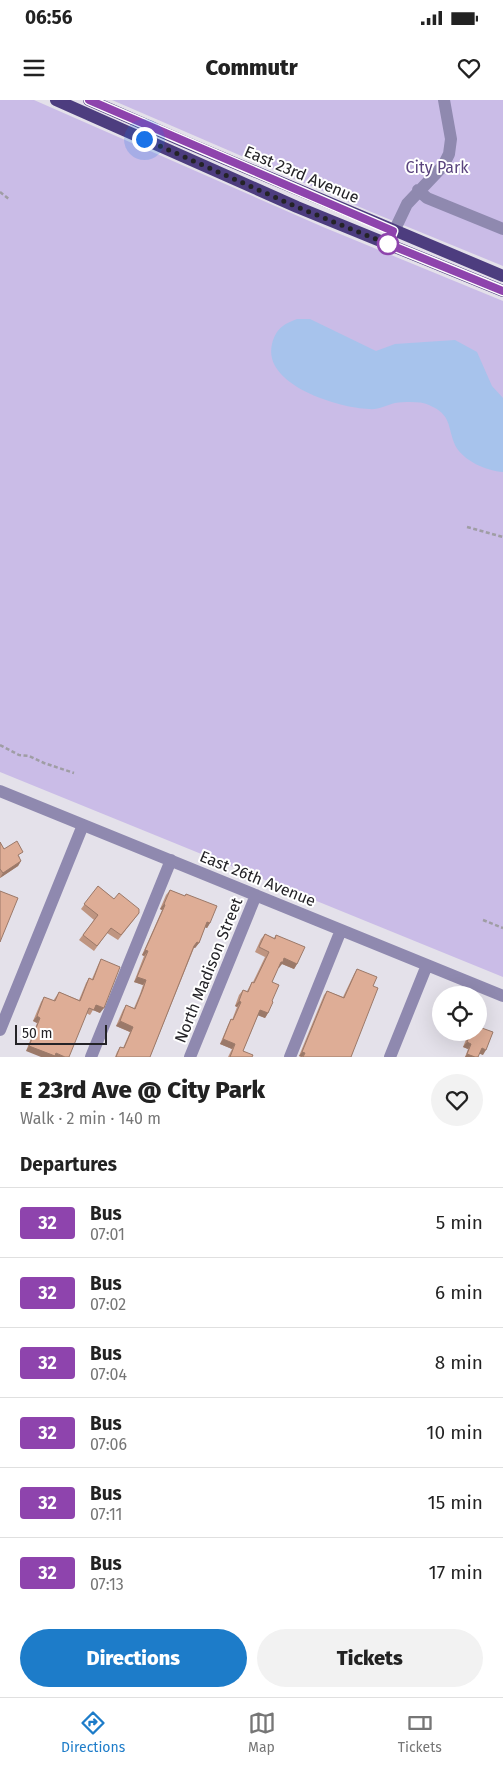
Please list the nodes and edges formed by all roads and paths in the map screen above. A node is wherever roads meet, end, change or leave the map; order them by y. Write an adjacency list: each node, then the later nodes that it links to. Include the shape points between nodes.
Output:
1 (56, 100): 4 (main road, East 23rd Avenue)
2 (89, 100): 5 (main road, East 23rd Avenue)
3 (444, 100): 6 (street, via 451,139 449,154 443,166)
4 (93, 117): 5 (main road, via 172,144); 11 (main road, East 23rd Avenue)
5 (185, 142): 10 (main road, East 23rd Avenue)
6 (418, 190): 9 (street, via 427,198); 10 (street)
7 (0, 192): 8 (path)
8 (10, 200)
9 (503, 229)
10 (393, 231): 11 (street); 12 (main road, East 23rd Avenue)
11 (388, 244): 13 (main road, East 23rd Avenue)
12 (503, 276)
13 (503, 291)
14 (467, 527): 15 (path)
15 (503, 537)
16 (0, 745): 17 (path, via 19,755)
17 (74, 773)
18 (0, 791): 19 (street, East 26th Avenue)
19 (83, 825): 20 (street, East 26th Avenue); 27 (street)
20 (171, 860): 21 (street, East 26th Avenue); 28 (street)
21 (256, 895): 24 (street, East 26th Avenue); 29 (street, North Madison Street)
22 (483, 920): 23 (path)
23 (503, 928)
24 (341, 930): 25 (street, East 26th Avenue); 30 (street)
25 (427, 965): 26 (street, East 26th Avenue); 31 (street)
26 (503, 996)
27 (0, 1030)
28 (91, 1057)
29 (190, 1057)
30 (290, 1057)
31 (390, 1057)

